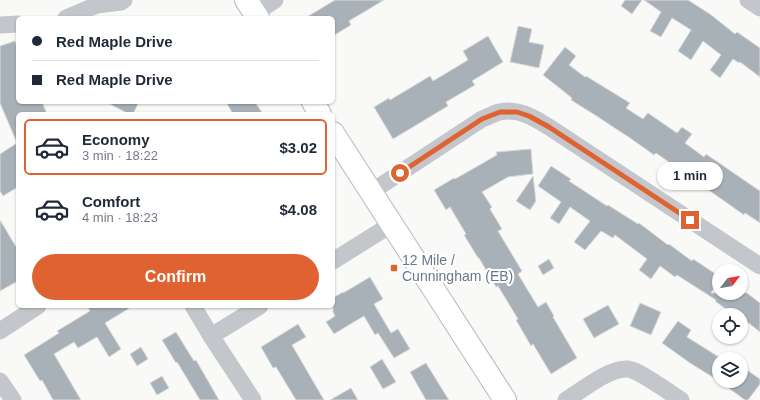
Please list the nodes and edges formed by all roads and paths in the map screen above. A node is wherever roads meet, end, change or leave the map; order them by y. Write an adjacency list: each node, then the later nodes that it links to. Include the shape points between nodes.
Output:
1 (124, 0): 4 (street)
2 (275, 0): 6 (street)
3 (748, 0): 5 (street)
4 (99, 6): 7 (street)
5 (760, 8)
6 (253, 10)
7 (72, 16)
8 (16, 24): 9 (street)
9 (0, 25)
10 (335, 136): 11 (main road)
11 (371, 192): 12 (main road); 14 (street, via 482,119 500,112 517,112 549,127)
12 (392, 224): 13 (street); 23 (main road)
13 (335, 260)
14 (760, 266)
15 (35, 308): 18 (street)
16 (194, 308): 19 (street)
17 (257, 308): 19 (street)
18 (0, 331)
19 (211, 336): 22 (street)
20 (0, 381): 21 (street)
21 (13, 400)
22 (253, 400)
23 (505, 400)
24 (566, 400): 25 (street, via 604,376 616,370 628,369)
25 (681, 400)

